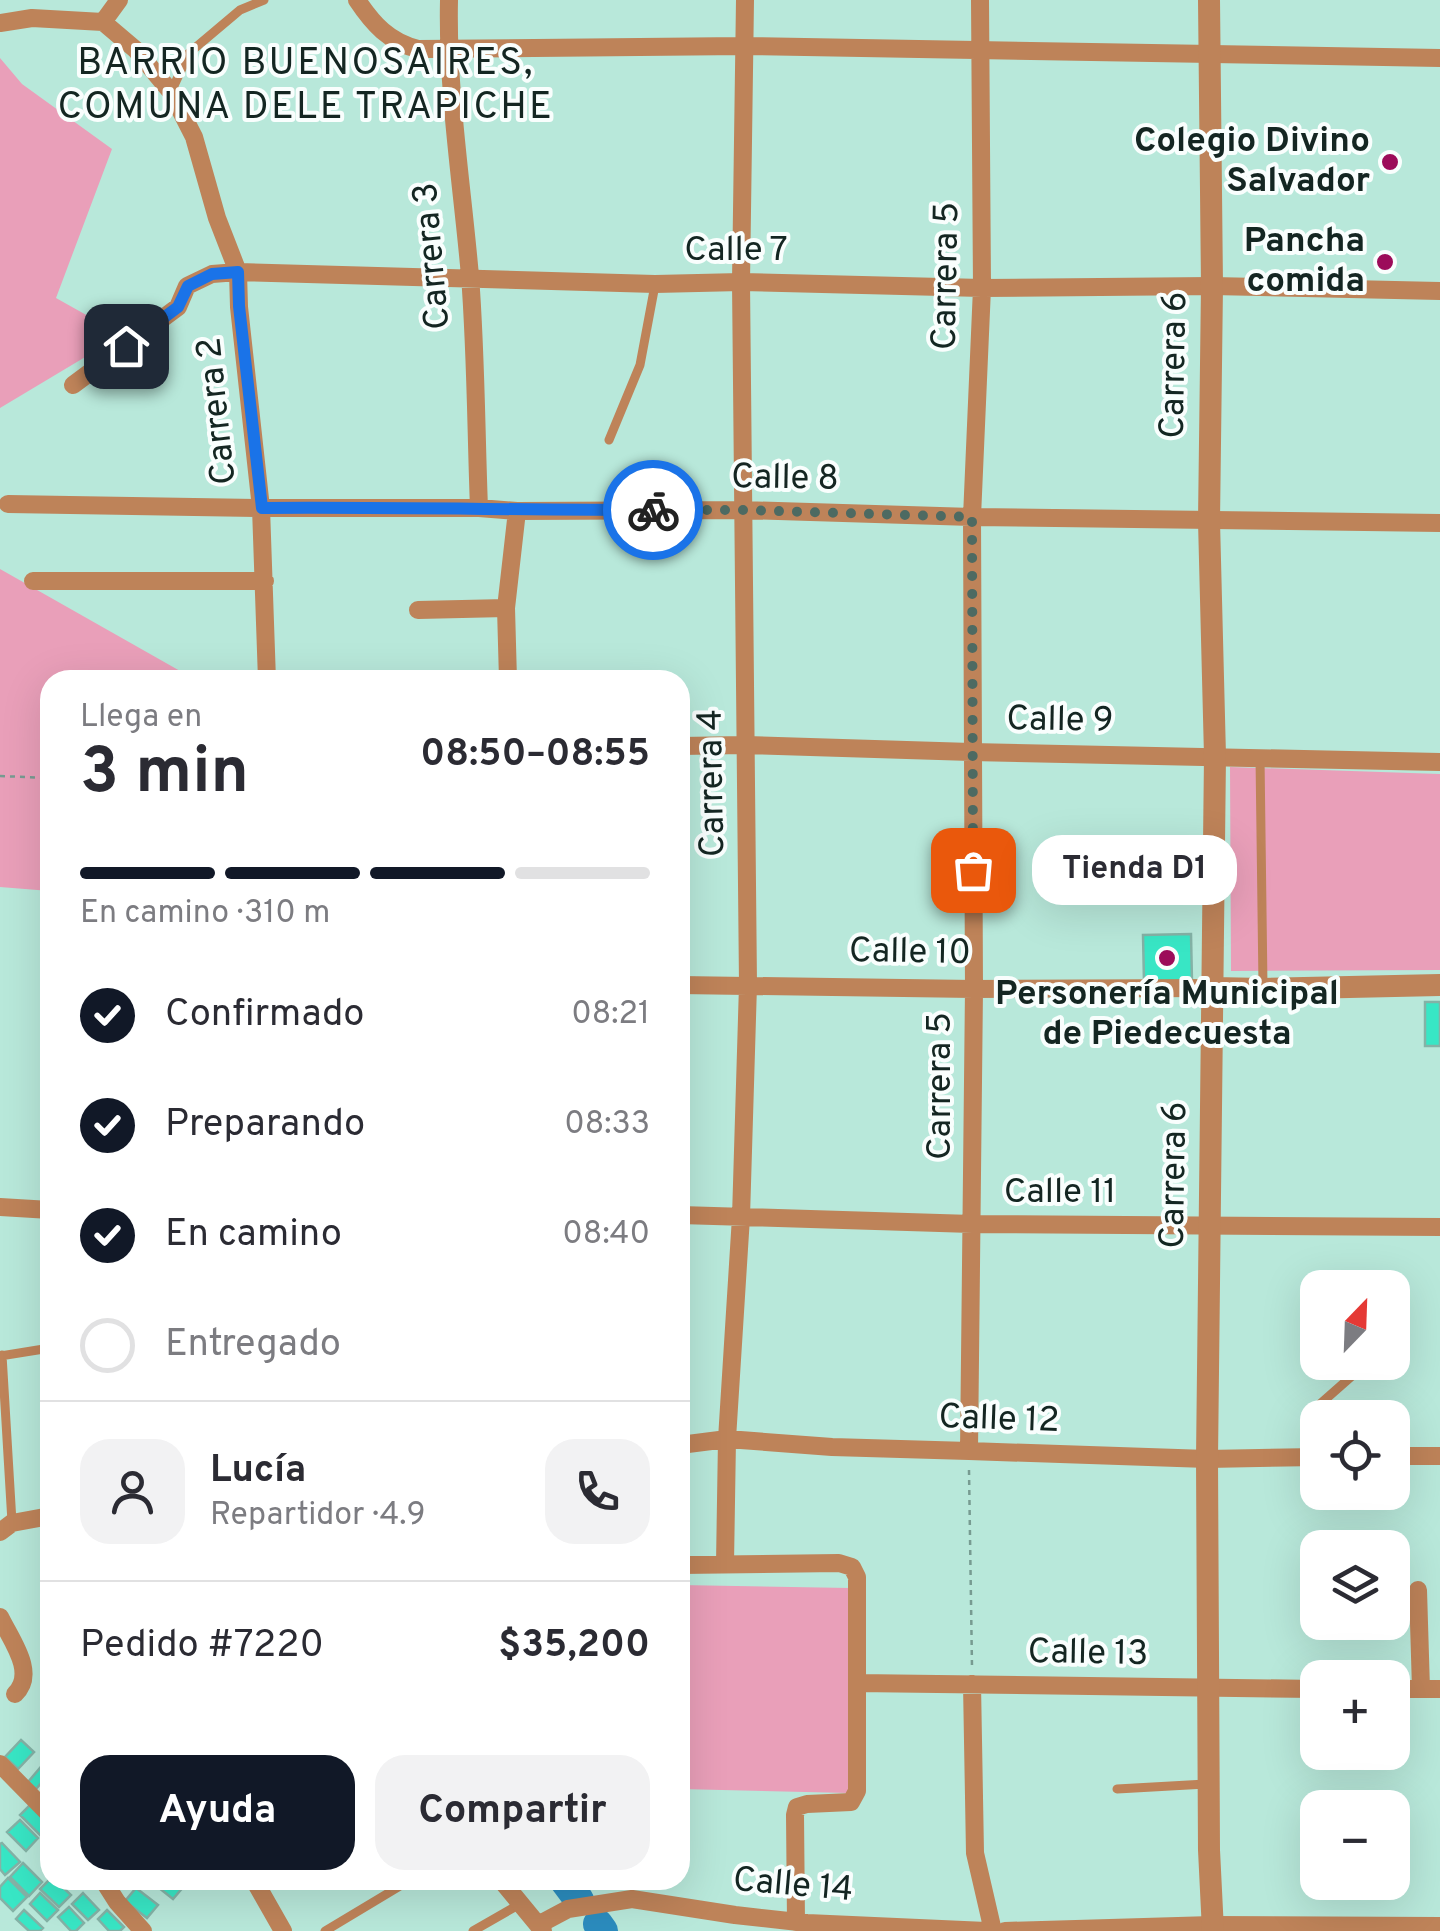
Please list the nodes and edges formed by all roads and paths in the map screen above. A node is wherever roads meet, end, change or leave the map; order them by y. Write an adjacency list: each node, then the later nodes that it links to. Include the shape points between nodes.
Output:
1 (119, 0): 8 (street)
2 (264, 0): 15 (lane, via 240,10 189,53)
3 (357, 0): 11 (street, via 402,45)
4 (449, 0): 11 (street, Carrera 3)
5 (745, 0): 10 (street, Carrera 4)
6 (980, 0): 12 (street, Carrera 5)
7 (1208, 0): 13 (street, Carrera 6)
8 (103, 22): 9 (street); 15 (street, Carrera 2)
9 (0, 23)
10 (744, 46): 11 (street); 12 (street); 18 (street, Carrera 4)
11 (448, 50): 17 (street, Carrera 3)
12 (981, 51): 13 (street); 21 (street, Carrera 5)
13 (1209, 53): 14 (street); 20 (street, Carrera 6)
14 (1440, 58)
15 (171, 92): 16 (street, Carrera 2, via 194,137)
16 (238, 272): 17 (street, Calle 7); 23 (street, Calle 7, via 212,274 188,286 178,307); 26 (street, Carrera 2)
17 (470, 280): 19 (street, Calle 7); 27 (street, Carrera 3)
18 (741, 282): 19 (street, Calle 7); 21 (street, Calle 7); 28 (street, Carrera 4)
19 (655, 284): 24 (lane, via 640,365)
20 (1212, 286): 21 (street, Calle 7); 22 (street, Calle 7); 31 (street, Carrera 6)
21 (982, 288): 30 (street, Carrera 5)
22 (1440, 291)
23 (74, 384)
24 (609, 440)
25 (8, 504): 26 (street, Calle 8)
26 (262, 508): 27 (street, Calle 8); 34 (street, Carrera 2)
27 (479, 508): 29 (street, Calle 8)
28 (743, 510): 29 (street, Calle 8); 30 (street, Calle 8); 39 (street, Carrera 4)
29 (518, 511): 35 (street)
30 (972, 517): 31 (street, Calle 8); 41 (street, Carrera 5)
31 (1208, 521): 32 (street, Calle 8); 42 (street, Carrera 6)
32 (1440, 523)
33 (33, 581): 34 (street)
34 (265, 581): 37 (street, Carrera 2)
35 (506, 608): 36 (street); 38 (street)
36 (418, 610)
37 (266, 670)
38 (508, 670)
39 (745, 745): 40 (street, Calle 9); 41 (street, Calle 9); 48 (street, Carrera 4)
40 (690, 746)
41 (971, 752): 42 (street, Calle 9); 50 (street, Carrera 5)
42 (1215, 756): 43 (street, Calle 9); 51 (street, Carrera 6)
43 (1260, 757): 44 (street, Calle 9); 52 (lane)
44 (1440, 762)
45 (0, 776): 46 (path)
46 (40, 778)
47 (690, 985): 48 (street, Calle 10)
48 (748, 985): 50 (street, Calle 10); 56 (street, Carrera 4)
49 (1440, 986): 52 (street, Calle 10)
50 (974, 988): 51 (street, Calle 10); 57 (street, Carrera 5)
51 (1214, 988): 52 (street, Calle 10); 58 (street, Carrera 6)
52 (1263, 989)
53 (0, 1207): 54 (street)
54 (40, 1209)
55 (690, 1215): 56 (street, Calle 11)
56 (742, 1217): 57 (street, Calle 11); 64 (street, Carrera 4)
57 (972, 1224): 58 (street, Calle 11); 66 (street, Carrera 5)
58 (1208, 1226): 59 (street, Calle 11); 70 (street, Carrera 6)
59 (1440, 1227)
60 (40, 1350): 61 (lane)
61 (1, 1356): 72 (lane)
62 (1347, 1380): 63 (lane)
63 (1325, 1400)
64 (727, 1439): 65 (street, Calle 12); 66 (street, Calle 12); 73 (street, Carrera 4)
65 (690, 1443)
66 (969, 1452): 70 (street, Calle 12); 78 (path)
67 (1410, 1456): 68 (street)
68 (1440, 1456)
69 (1300, 1457): 70 (street, Calle 12)
70 (1207, 1459): 79 (street, Carrera 6)
71 (40, 1519): 72 (street)
72 (6, 1528)
73 (725, 1564): 74 (street); 77 (street, via 852,1567)
74 (690, 1565)
75 (1418, 1590): 81 (street)
76 (0, 1617): 82 (street, via 24,1668)
77 (858, 1684): 78 (street, Calle 13); 93 (street, via 852,1802 797,1807)
78 (972, 1684): 79 (street, Calle 13); 102 (street, via 975,1853)
79 (1209, 1689): 80 (street, Calle 13); 84 (street, Carrera 6)
80 (1300, 1689)
81 (1430, 1689)
82 (16, 1694)
83 (0, 1764): 86 (street)
84 (1208, 1784): 85 (lane); 97 (street, Carrera 6)
85 (1118, 1789)
86 (40, 1805)
87 (110, 1890): 98 (street)
88 (262, 1890): 99 (street)
89 (393, 1890): 100 (lane)
90 (509, 1890): 92 (street)
91 (631, 1890): 94 (street, Calle 14); 96 (street, Calle 14, via 568,1909)
92 (520, 1904): 96 (street); 101 (lane)
93 (796, 1922): 94 (street, Calle 14); 102 (street, Calle 14)
94 (735, 1923)
95 (1440, 1926): 97 (street)
96 (541, 1928)
97 (1212, 1928): 103 (street)
98 (143, 1931)
99 (282, 1931)
100 (325, 1931)
101 (473, 1931)
102 (990, 1931)
103 (1004, 1931)

